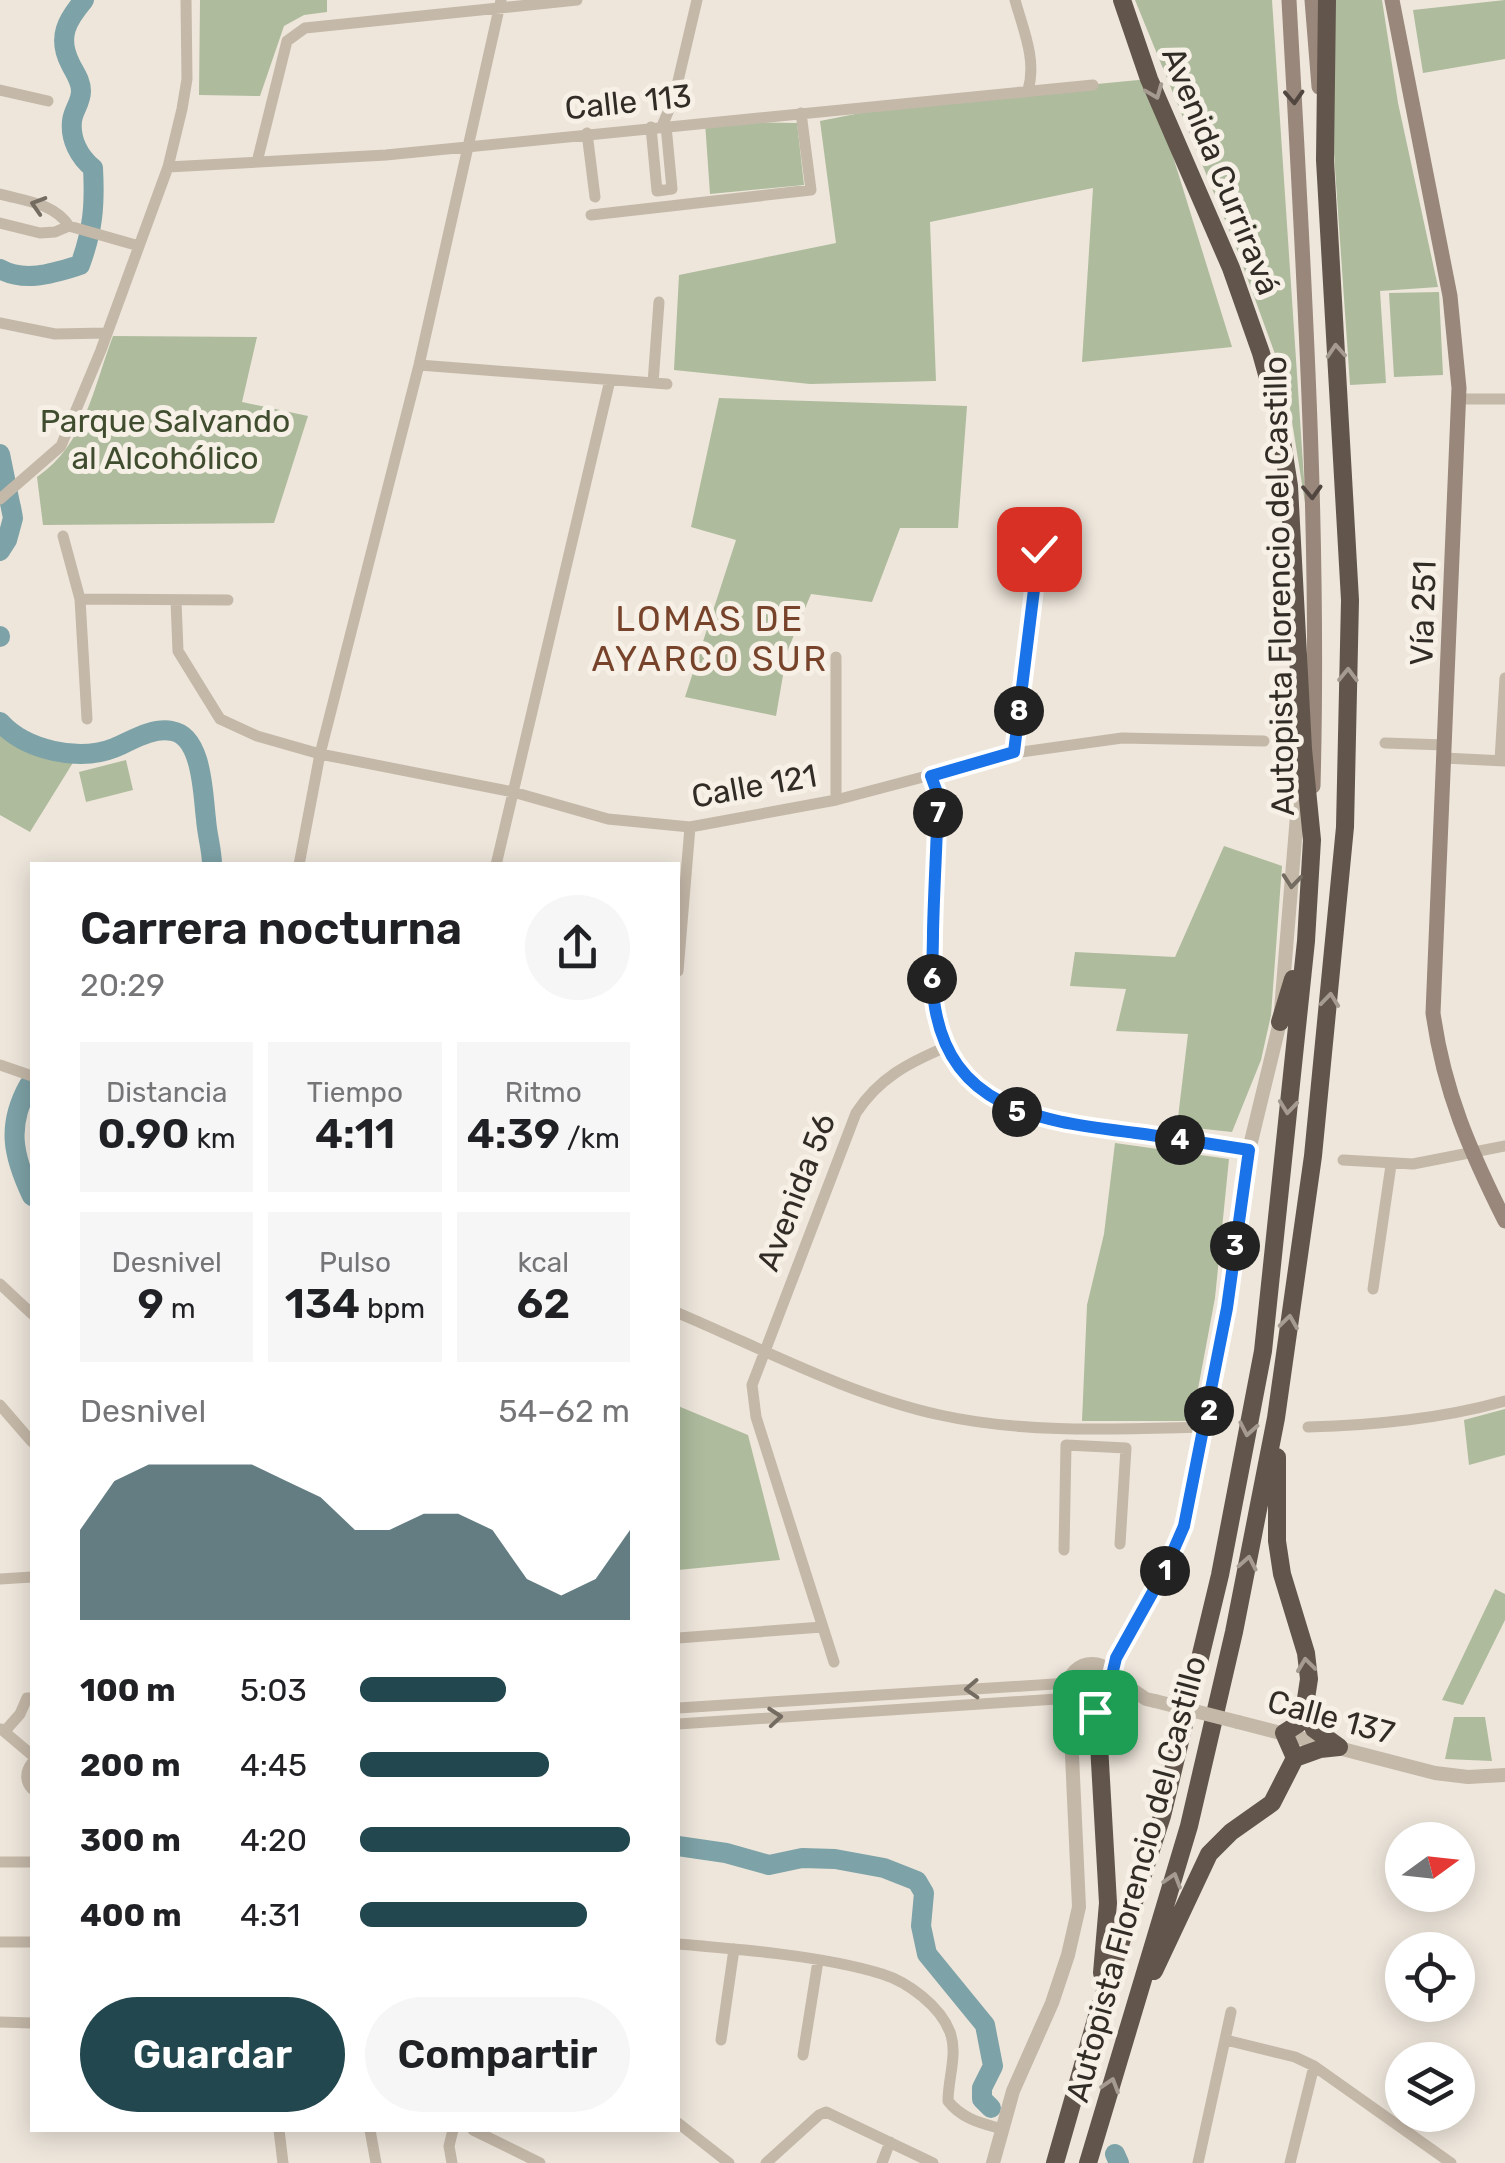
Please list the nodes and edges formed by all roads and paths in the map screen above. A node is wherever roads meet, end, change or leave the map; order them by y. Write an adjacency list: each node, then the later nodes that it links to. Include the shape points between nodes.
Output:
1 (186, 0): 21 (street, via 187,88)
2 (576, 0): 10 (street)
3 (697, 0): 16 (street, via 674,98)
4 (1016, 0): 13 (street, via 1031,58)
5 (1122, 0): 46 (highway, Avenida Curriravá, one-way to 46, via 1231,268 1282,432)
6 (1289, 0): 55 (main road, Autopista Florencio del Castillo, one-way to 55, via 1316,630)
7 (1312, 0): 19 (main road, Autopista Florencio del Castillo)
8 (1327, 0): 19 (highway)
9 (1392, 0): 33 (main road, Vía 251, via 1450,296)
10 (500, 4): 18 (street); 20 (street, via 305,28 287,41)
11 (1093, 85): 13 (street, Calle 113)
12 (0, 90): 14 (street)
13 (1028, 90): 15 (street, Calle 113)
14 (48, 102)
15 (801, 113): 16 (street, Calle 113); 24 (street, via 812,190)
16 (660, 126): 16 (street, via 672,190 658,191); 17 (street, Calle 113)
17 (588, 134): 18 (street, Calle 113); 23 (street)
18 (468, 145): 20 (street, Calle 113); 31 (street)
19 (1325, 160): 77 (highway, Autopista Florencio del Castillo, one-way to 19, via 1313,1156 1345,827 1350,600)
20 (257, 162): 21 (street, Calle 113)
21 (168, 167): 27 (street)
22 (0, 194): 26 (street, one-way to 22, via 48,207)
23 (595, 197)
24 (592, 215)
25 (0, 223): 26 (street, via 40,233)
26 (74, 227): 27 (street)
27 (138, 246): 30 (street)
28 (659, 302): 32 (street, via 660,383)
29 (0, 323): 30 (street, via 54,334)
30 (106, 333): 35 (street, via 69,432 55,453)
31 (420, 365): 32 (street); 49 (street)
32 (610, 380): 52 (street)
33 (1460, 399): 34 (street); 47 (main road, Vía 251)
34 (1505, 400)
35 (0, 499)
36 (63, 536): 38 (street)
37 (1039, 549): 48 (street)
38 (80, 599): 40 (street); 43 (street)
39 (228, 600): 40 (street)
40 (176, 601): 49 (street, Calle 121, via 178,650 220,719)
41 (836, 657): 53 (street)
42 (1505, 678): 50 (street)
43 (87, 719)
44 (1264, 741): 48 (street, Calle 121, via 1122,738)
45 (1385, 742): 47 (street)
46 (1303, 749): 55 (highway, Avenida Curriravá); 60 (street, one-way to 60)
47 (1444, 751): 50 (street); 66 (main road, Vía 251, via 1433,1014 1442,1072)
48 (1014, 752): 51 (street, Calle 121)
49 (320, 754): 52 (street, Calle 121); 56 (street)
50 (1503, 760)
51 (931, 776): 53 (street, Calle 121); 61 (street, via 938,795 932,983)
52 (512, 792): 54 (street, Calle 121, via 608,819); 57 (street)
53 (836, 800): 54 (street, Calle 121)
54 (690, 828): 59 (street)
55 (1312, 840): 58 (highway, Autopista Florencio del Castillo)
56 (300, 862)
57 (497, 862)
58 (1306, 940): 60 (highway); 115 (highway, Autopista Florencio del Castillo, one-way to 115, via 1263,1351 1234,1500 1162,1816)
59 (680, 947)
60 (1280, 1022): 65 (street)
61 (946, 1047): 65 (street, via 988,1095 1018,1113); 74 (street, Avenida 56, via 891,1074 856,1113)
62 (0, 1064): 63 (street)
63 (30, 1075)
64 (1505, 1146): 66 (street)
65 (1249, 1150): 79 (street)
66 (1470, 1151): 68 (street); 69 (main road, Vía 251)
67 (1343, 1160): 68 (street)
68 (1391, 1165): 71 (street)
69 (1505, 1221)
70 (0, 1284): 72 (street)
71 (1373, 1290)
72 (30, 1312)
73 (680, 1314): 74 (street)
74 (764, 1349): 78 (street, via 872,1396 938,1415); 89 (street, Avenida 56, via 752,1385 756,1417)
75 (1505, 1401): 80 (street, via 1375,1425)
76 (0, 1406): 82 (street)
77 (1276, 1418): 96 (highway, one-way to 77, via 1306,1654 1277,1541); 113 (highway, Autopista Florencio del Castillo, one-way to 77, via 1189,1826)
78 (1066, 1426): 81 (street); 83 (street)
79 (1206, 1427): 81 (street); 92 (street, via 1176,1550)
80 (1308, 1427)
81 (1126, 1428): 84 (street)
82 (30, 1440)
83 (1066, 1445): 84 (street); 86 (street)
84 (1126, 1448): 85 (street)
85 (1120, 1544)
86 (1064, 1550)
87 (3, 1575): 88 (street)
88 (30, 1577)
89 (822, 1627): 90 (street); 91 (street, Avenida 56)
90 (680, 1638)
91 (834, 1662)
92 (1111, 1670): 94 (street, Calle 137); 95 (street, via 1115,1697); 95 (street, via 1082,1667)
93 (30, 1698): 99 (street)
94 (1150, 1700): 95 (street, Calle 137); 100 (street, Calle 137, bridge)
95 (1081, 1702): 97 (street, one-way to 97); 98 (street, one-way to 95); 115 (highway, via 1098,1727 1108,1903); 123 (street, via 1072,1724 1079,1907 1065,1966)
96 (1305, 1705): 100 (highway, via 1298,1724); 101 (highway, via 1314,1729)
97 (680, 1708)
98 (680, 1724)
99 (2, 1730): 102 (street)
100 (1284, 1734): 101 (street, Calle 137); 103 (highway)
101 (1339, 1746): 103 (highway); 105 (street, Calle 137, via 1454,1776)
102 (28, 1752): 104 (street)
103 (1295, 1758): 113 (highway, via 1272,1803 1210,1854)
104 (30, 1768)
105 (1505, 1775)
106 (0, 1862): 107 (street)
107 (30, 1862)
108 (0, 1942): 109 (street)
109 (30, 1942)
110 (680, 1944): 111 (street)
111 (734, 1949): 112 (street); 118 (street)
112 (818, 1962): 120 (street); 123 (street, via 883,1974 924,1998 950,2033 948,2100 974,2121)
113 (1135, 2006): 139 (highway, Autopista Florencio del Castillo, one-way to 113)
114 (1231, 2012): 119 (street)
115 (1096, 2016): 138 (highway, Autopista Florencio del Castillo)
116 (0, 2022): 117 (street)
117 (30, 2023)
118 (721, 2040)
119 (1226, 2040): 121 (street); 140 (street)
120 (803, 2054)
121 (1314, 2066): 141 (street); 142 (street)
122 (680, 2124): 133 (street)
123 (1002, 2129): 137 (street)
124 (279, 2132): 129 (street)
125 (370, 2132): 130 (street)
126 (452, 2132): 131 (street)
127 (477, 2132): 132 (street)
128 (890, 2142): 134 (street, via 826,2112); 135 (street); 136 (street)
129 (283, 2163)
130 (376, 2163)
131 (452, 2163)
132 (540, 2163)
133 (729, 2163)
134 (766, 2163)
135 (882, 2163)
136 (933, 2163)
137 (993, 2163)
138 (1055, 2163)
139 (1088, 2163)
140 (1198, 2163)
141 (1290, 2163)
142 (1451, 2163)

